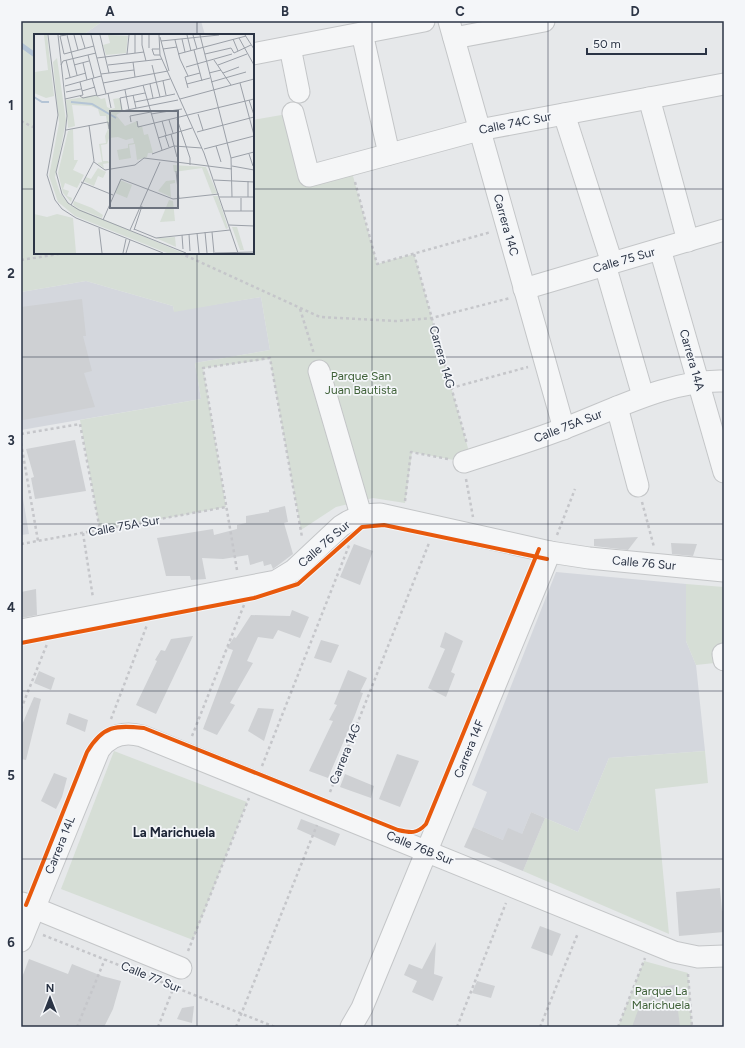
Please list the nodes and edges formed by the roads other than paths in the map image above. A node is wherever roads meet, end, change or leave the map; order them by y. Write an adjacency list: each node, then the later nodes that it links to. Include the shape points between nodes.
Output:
1 (424, 21): 4 (street)
2 (544, 21): 3 (street)
3 (451, 30): 12 (street, Carrera 14C)
4 (362, 33): 5 (street); 13 (street)
5 (290, 47): 6 (street); 8 (street)
6 (254, 54)
7 (724, 84): 9 (street, Calle 74C Sur)
8 (299, 92)
9 (649, 98): 11 (street, Calle 74C Sur); 15 (street)
10 (293, 113): 13 (street, Calle 74C Sur, via 309,176)
11 (564, 114): 12 (street, Calle 74C Sur); 17 (street)
12 (479, 130): 13 (street, Calle 74C Sur); 18 (street, Carrera 14C)
13 (390, 154)
14 (724, 230): 15 (street, Calle 75 Sur)
15 (688, 241): 16 (street, Calle 75 Sur)
16 (660, 249): 17 (street, Calle 75 Sur); 21 (street, Carrera 14A)
17 (609, 264): 18 (street, Calle 75 Sur); 22 (street)
18 (525, 292): 24 (street, Carrera 14C)
19 (319, 371): 28 (street)
20 (724, 381): 21 (street, Calle 75A Sur)
21 (698, 382): 22 (street, Calle 75A Sur); 26 (street, Carrera 14A)
22 (643, 396): 23 (street, Calle 75A Sur)
23 (617, 407): 24 (street, Calle 75A Sur); 27 (street)
24 (564, 429): 25 (street, Calle 75A Sur)
25 (467, 461)
26 (724, 472)
27 (638, 486)
28 (361, 515): 29 (street, Calle 76 Sur, via 380,514); 31 (street, Calle 76 Sur, via 341,526 288,576 242,596 154,604)
29 (550, 552): 30 (street, Calle 76 Sur); 33 (street, Carrera 14F)
30 (724, 571)
31 (21, 630)
32 (113, 730): 33 (street, Calle 76B Sur, via 136,734 186,753); 34 (street, Carrera 14L, via 99,750)
33 (427, 851): 36 (street, Calle 76B Sur, via 652,943 686,955); 38 (street, Carrera 14F)
34 (28, 906): 35 (street, Carrera 14L); 37 (street)
35 (24, 934)
36 (724, 956)
37 (181, 968)
38 (360, 1018): 39 (street, Carrera 14F)
39 (351, 1027)

